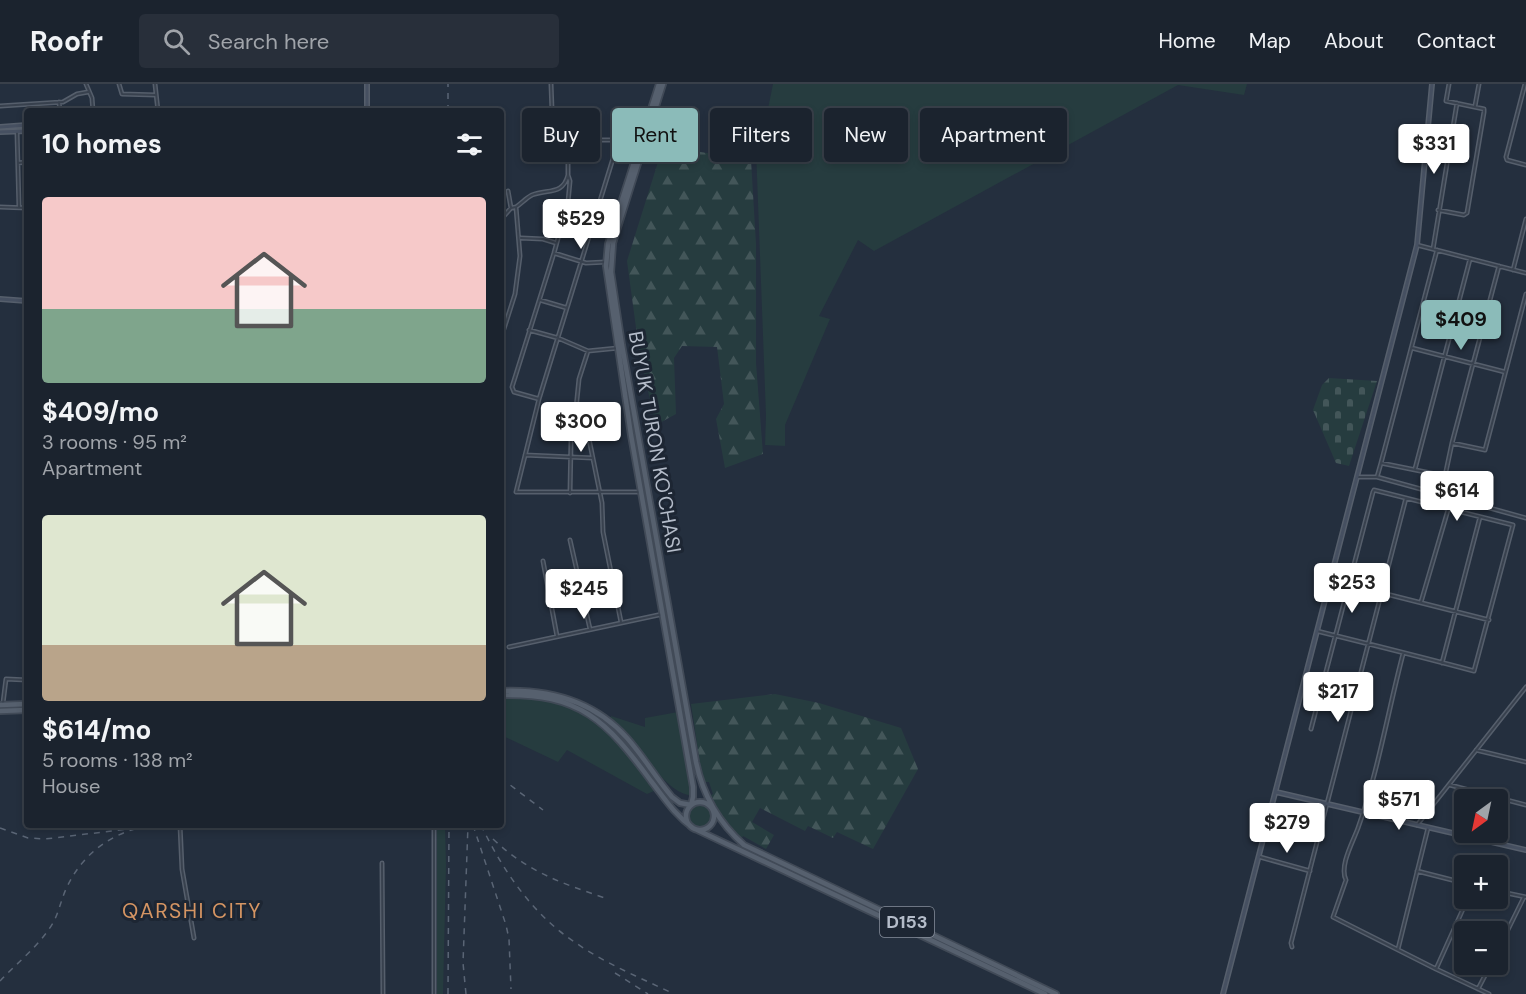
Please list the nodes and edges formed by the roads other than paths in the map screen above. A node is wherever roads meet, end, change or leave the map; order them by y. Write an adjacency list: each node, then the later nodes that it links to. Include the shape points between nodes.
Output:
1 (86, 84): 12 (street)
2 (119, 84): 13 (street, via 122,94)
3 (155, 84): 13 (street)
4 (367, 84): 21 (street)
5 (551, 84): 22 (street)
6 (658, 84): 23 (main road, BUYUK TURON KO'CHASI)
7 (663, 84): 83 (main road, BUYUK TURON KO'CHASI, via 610,259)
8 (1432, 84): 48 (street)
9 (1449, 84): 15 (street, via 1446,101)
10 (1479, 84): 17 (street)
11 (1525, 84): 34 (street, via 1506,157)
12 (88, 92): 14 (street); 19 (street)
13 (156, 94): 20 (street)
14 (59, 102): 16 (street); 18 (street)
15 (1456, 103): 17 (street); 42 (street)
16 (0, 106)
17 (1475, 106): 42 (street, via 1485,112 1467,213)
18 (60, 108)
19 (93, 108)
20 (158, 108)
21 (367, 108)
22 (552, 108)
23 (651, 108)
24 (24, 125): 25 (street)
25 (0, 127)
26 (24, 130): 27 (street)
27 (17, 131): 28 (street); 33 (street)
28 (0, 132)
29 (24, 162): 33 (street)
30 (568, 162): 35 (street)
31 (612, 162): 52 (street)
32 (634, 162): 53 (main road, BUYUK TURON KO'CHASI)
33 (17, 163): 38 (street)
34 (1526, 165)
35 (568, 175): 39 (street, via 560,189 536,194); 47 (street, via 568,202)
36 (508, 191): 41 (street)
37 (0, 207): 38 (street)
38 (19, 207): 40 (street)
39 (516, 207): 41 (street); 46 (street)
40 (24, 208)
41 (511, 208): 43 (street)
42 (1438, 210): 49 (street)
43 (504, 216)
44 (1526, 219): 45 (street)
45 (1524, 236): 55 (street)
46 (520, 238): 47 (street); 62 (street, via 515,294)
47 (556, 243): 50 (street)
48 (1417, 245): 49 (street); 79 (street)
49 (1435, 250): 51 (street); 66 (street)
50 (554, 253): 52 (street); 59 (street)
51 (1470, 259): 54 (street); 68 (street)
52 (582, 261): 53 (street); 61 (street)
53 (606, 262): 65 (main road, BUYUK TURON KO'CHASI)
54 (1498, 266): 55 (street); 69 (street)
55 (1513, 270): 56 (street)
56 (1526, 273)
57 (1526, 294): 70 (street)
58 (0, 299): 60 (street)
59 (540, 300): 61 (street); 63 (street)
60 (24, 301)
61 (567, 308): 64 (street)
62 (504, 329)
63 (529, 330): 64 (street); 71 (street, via 512,389)
64 (558, 338): 67 (street); 71 (street)
65 (618, 348): 67 (street); 83 (main road, BUYUK TURON KO'CHASI)
66 (1411, 348): 68 (street); 77 (street)
67 (588, 351): 72 (street, via 579,379)
68 (1443, 357): 69 (street); 78 (street)
69 (1472, 364): 70 (street); 73 (street)
70 (1505, 372): 73 (street, via 1485,450)
71 (539, 399): 74 (street)
72 (576, 409): 75 (street, via 568,427); 76 (street, via 590,439)
73 (1452, 443): 78 (street, via 1445,476)
74 (525, 455): 75 (street); 81 (street, via 516,492)
75 (571, 457): 76 (street); 81 (street)
76 (592, 458): 82 (street)
77 (1381, 463): 78 (street); 80 (street)
78 (1415, 469)
79 (1357, 477): 80 (street); 90 (street)
80 (1377, 477): 87 (street)
81 (570, 493): 82 (street)
82 (600, 493): 83 (street); 97 (street, via 603,532)
83 (645, 494): 95 (main road, BUYUK TURON KO'CHASI); 121 (main road, BUYUK TURON KO'CHASI, via 696,762)
84 (1406, 498): 85 (street); 91 (street, via 1376,489 1373,492); 92 (street)
85 (1448, 510): 86 (street); 93 (street)
86 (1480, 517): 94 (street); 96 (street, via 1513,525)
87 (1526, 518)
88 (570, 540): 98 (street)
89 (543, 561): 100 (street)
90 (1330, 580): 91 (street); 99 (street)
91 (1349, 584): 92 (street); 101 (street)
92 (1383, 592): 93 (street); 102 (street)
93 (1421, 602): 94 (street)
94 (1455, 611): 96 (street); 105 (street)
95 (663, 614): 97 (street); 119 (main road, BUYUK TURON KO'CHASI, via 693,787)
96 (1489, 620): 105 (street, via 1474,671)
97 (621, 622): 98 (street)
98 (590, 630): 100 (street)
99 (1317, 631): 101 (street); 117 (street)
100 (557, 636): 103 (street)
101 (1336, 636): 102 (street); 113 (street)
102 (1370, 645): 104 (street); 118 (street)
103 (509, 647)
104 (1403, 653): 105 (street); 122 (street)
105 (1442, 663)
106 (24, 680): 111 (street, via 6,679)
107 (1526, 687): 114 (street)
108 (504, 693): 119 (main road, D153, via 550,693 590,710 624,735 672,797)
109 (504, 693): 126 (main road, D153, via 554,698 596,719 622,742 677,816)
110 (24, 704): 111 (main road)
111 (2, 708): 112 (main road)
112 (24, 710)
113 (1311, 729)
114 (1476, 750): 115 (street); 116 (street)
115 (1526, 762)
116 (1449, 784): 120 (street); 123 (street)
117 (1276, 792): 118 (street); 129 (street)
118 (1328, 803): 122 (street); 131 (street)
119 (691, 805): 121 (main road, D153, via 702,802); 126 (main road, via 686,817)
120 (1526, 805)
121 (712, 808): 126 (main road, via 715,818 711,826); 147 (main road, D153, via 744,845)
122 (1364, 812): 123 (street); 140 (street, via 1347,858 1346,880 1333,917)
123 (1417, 825): 127 (street)
124 (180, 828): 138 (street, via 182,869)
125 (434, 828): 145 (street)
126 (693, 828): 146 (main road, D153)
127 (1428, 828): 128 (street); 132 (street)
128 (1526, 850)
129 (1260, 857): 131 (street); 148 (street)
130 (382, 864): 144 (street)
131 (1310, 871): 139 (street)
132 (1417, 872): 133 (street); 140 (street)
133 (1454, 881)
134 (1508, 893): 135 (street)
135 (1525, 897): 137 (street)
136 (1463, 909): 141 (street)
137 (1508, 930)
138 (194, 938)
139 (1292, 947)
140 (1398, 949): 141 (street)
141 (1436, 969): 143 (street)
142 (1485, 975): 143 (street)
143 (1478, 989): 149 (street)
144 (383, 994)
145 (434, 994)
146 (1045, 994)
147 (1056, 994)
148 (1223, 994)
149 (1489, 994)

